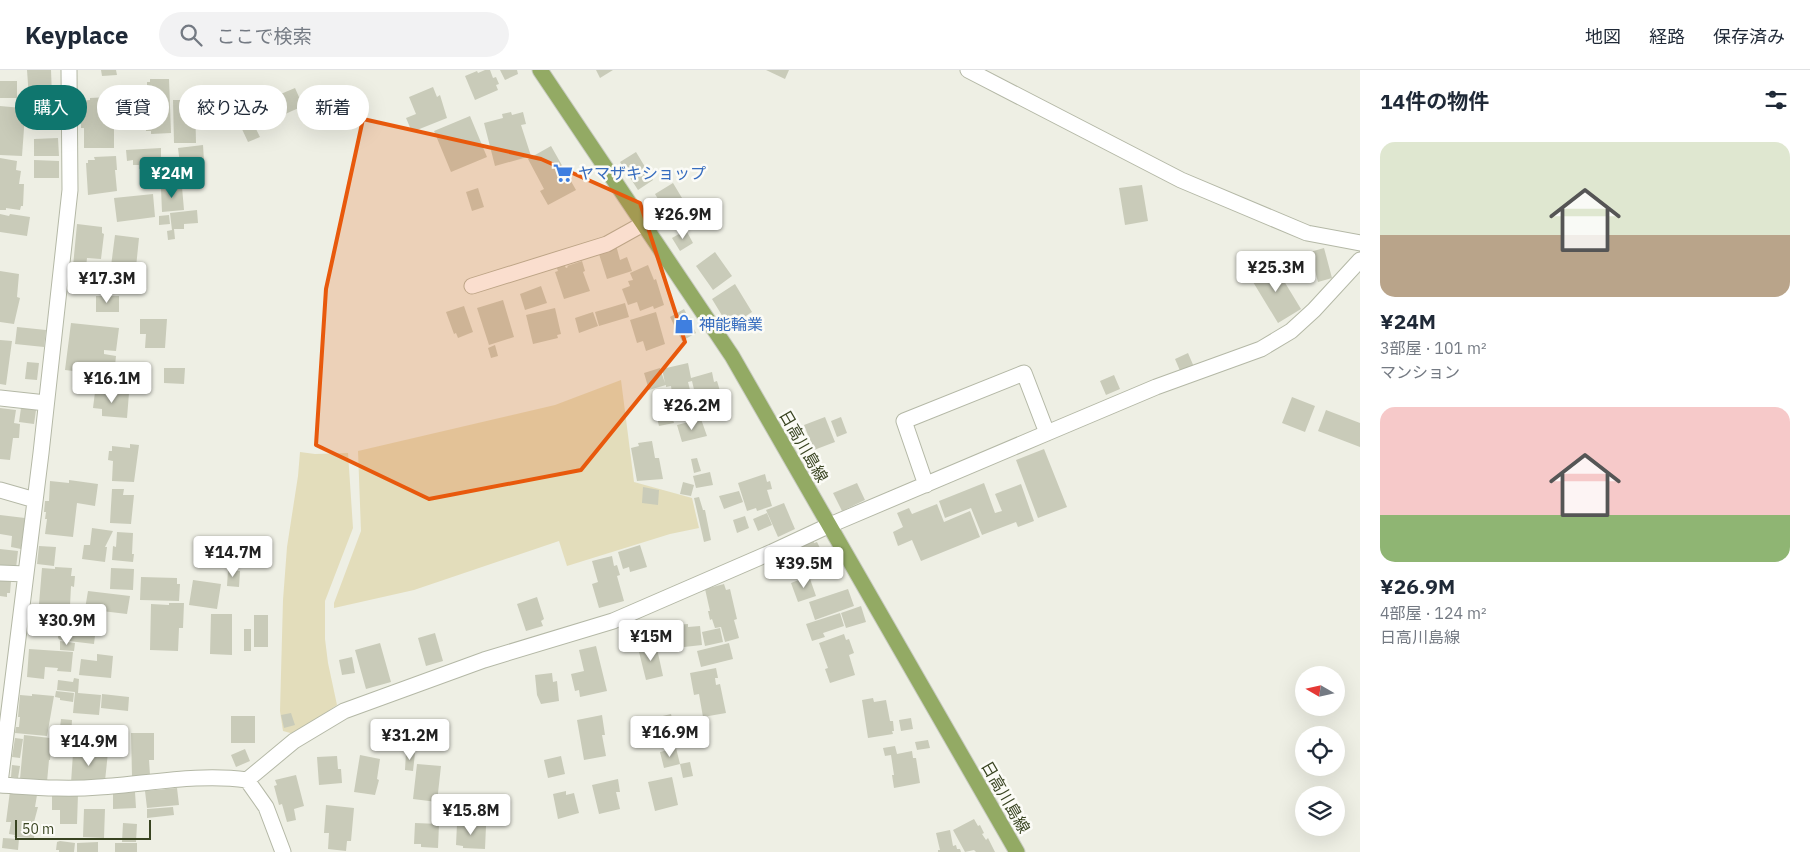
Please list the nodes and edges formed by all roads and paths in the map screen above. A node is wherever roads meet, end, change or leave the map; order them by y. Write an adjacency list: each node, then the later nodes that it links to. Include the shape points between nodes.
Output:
1 (69, 70): 9 (street, via 70,190)
2 (540, 70): 4 (main road, 日高川島線)
3 (968, 70): 5 (street, via 1181,180 1307,234)
4 (643, 224): 7 (street, via 607,244); 14 (main road, 日高川島線, via 732,356)
5 (1360, 243)
6 (1360, 260): 10 (street, via 1314,310 1290,331 1261,348)
7 (472, 286)
8 (0, 398): 9 (street)
9 (46, 403): 13 (street)
10 (1048, 433): 11 (street); 11 (street, via 1024,373 904,420)
11 (926, 485): 14 (street)
12 (0, 490): 13 (street)
13 (35, 500): 16 (street)
14 (830, 525): 18 (street, via 613,621 484,660 344,711 294,741); 21 (main road, 日高川島線)
15 (0, 573): 16 (street)
16 (26, 574): 17 (street)
17 (7, 666): 19 (street)
18 (247, 780): 19 (street, via 194,778 58,789); 20 (street, via 266,807)
19 (0, 784)
20 (283, 852)
21 (1018, 852)

